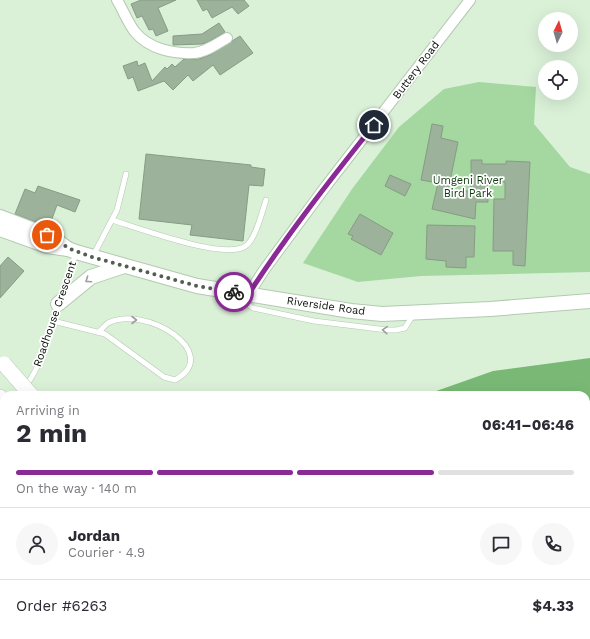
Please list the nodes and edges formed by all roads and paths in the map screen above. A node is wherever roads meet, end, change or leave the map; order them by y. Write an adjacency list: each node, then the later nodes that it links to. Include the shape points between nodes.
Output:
1 (118, 0): 3 (street, via 134,30 156,48 194,53 210,48)
2 (470, 0): 12 (street, Buttery Road, via 331,180)
3 (227, 38)
4 (126, 174): 7 (lane, via 121,198)
5 (266, 200): 7 (lane, via 255,232 244,248 196,245)
6 (0, 217): 9 (main road, Riverside Road, via 52,237)
7 (112, 220): 10 (lane)
8 (0, 229): 9 (main road, Riverside Road, via 47,246)
9 (72, 250): 10 (main road, Riverside Road); 14 (lane, Roadhouse Crescent)
10 (92, 257): 11 (main road, Riverside Road)
11 (124, 266): 12 (main road, Riverside Road, via 197,286); 14 (main road, one-way to 14, via 91,277)
12 (248, 295): 13 (main road, Riverside Road, via 382,314)
13 (590, 302)
14 (58, 304): 15 (lane, Roadhouse Crescent)
15 (53, 321): 16 (lane); 18 (lane, Roadhouse Crescent, via 33,376)
16 (99, 332): 16 (lane, one-way to 16, via 108,323 124,320 140,319 159,324 182,341 191,355 190,366 185,374 175,380 164,376 110,337)
17 (2, 361): 19 (main road, bridge)
18 (21, 391)
19 (28, 391)

